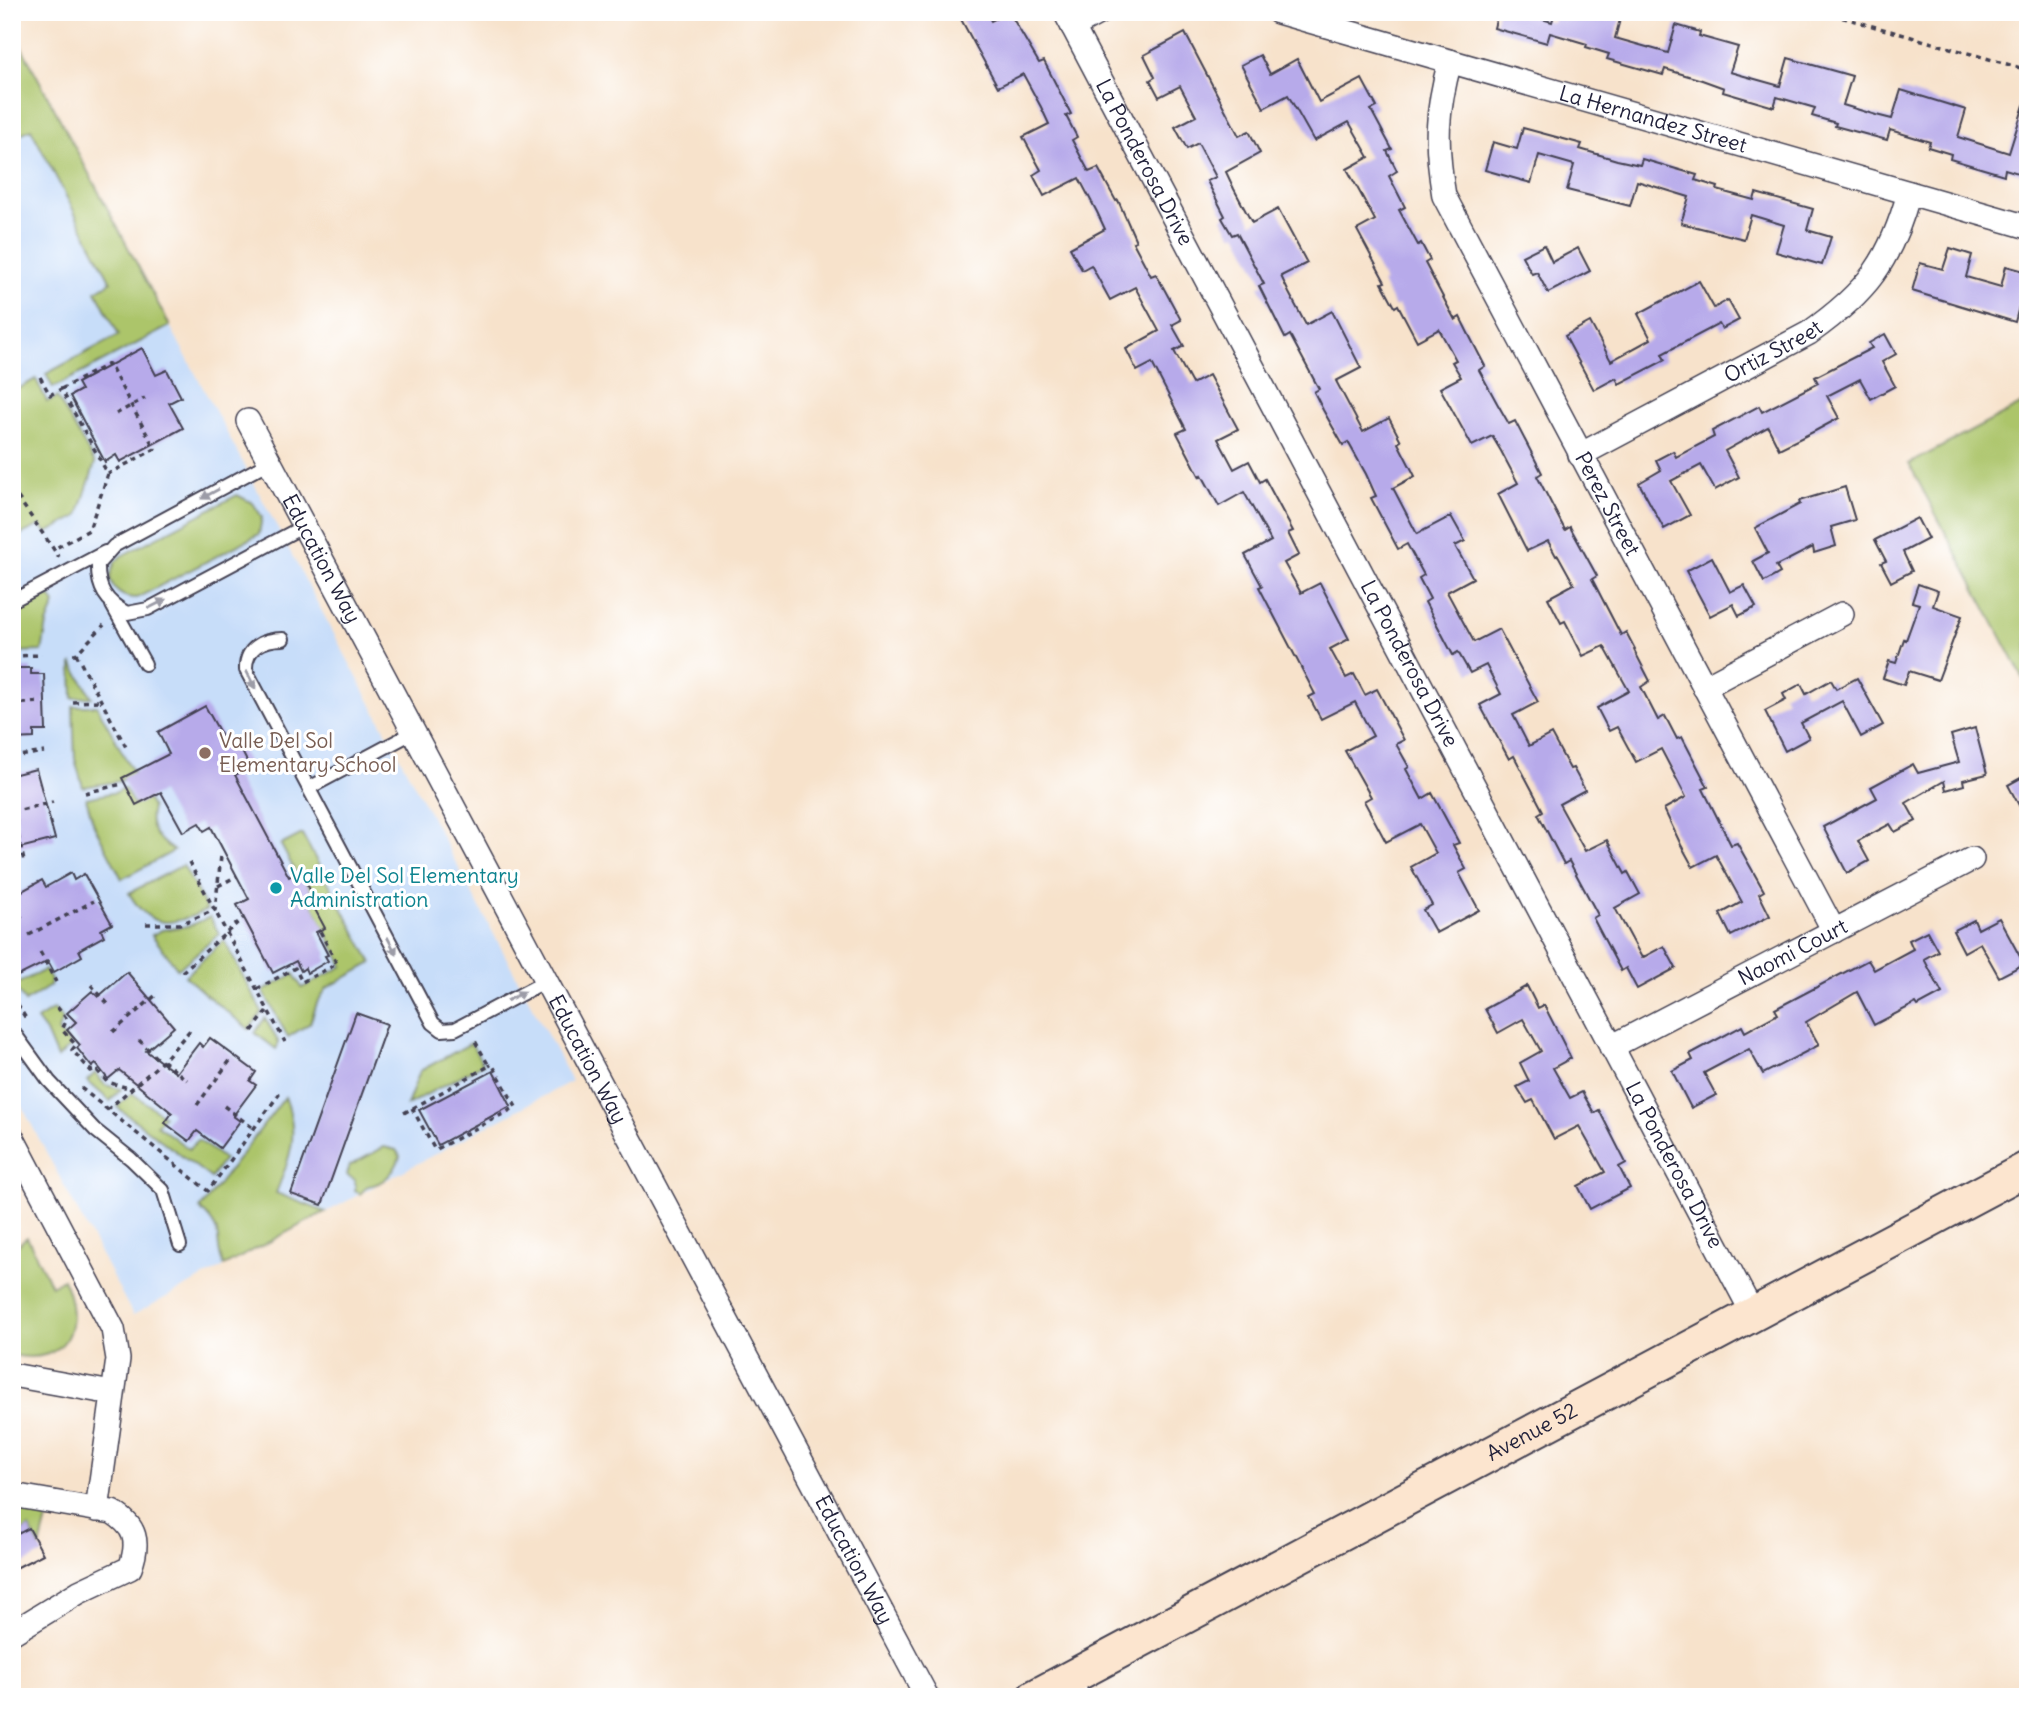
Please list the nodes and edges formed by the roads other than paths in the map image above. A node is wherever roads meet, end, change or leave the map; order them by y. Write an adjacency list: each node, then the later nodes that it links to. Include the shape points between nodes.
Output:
1 (1100, 12): 3 (street)
2 (1278, 12): 4 (street, La Hernandez Street)
3 (1069, 20): 24 (street, La Ponderosa Drive)
4 (1450, 61): 5 (street, La Hernandez Street); 8 (street, Perez Street, via 1437,130 1444,196)
5 (1909, 193): 6 (street, La Hernandez Street); 8 (street, Ortiz Street, via 1900,228 1884,259 1864,288 1838,313 1809,333)
6 (2028, 227)
7 (248, 421): 9 (street, Education Way)
8 (1580, 455): 17 (street, Perez Street)
9 (270, 462): 10 (street, Education Way); 11 (lane, one-way to 11)
10 (304, 526): 13 (lane, one-way to 10, via 127,613 148,609); 18 (street, Education Way)
11 (114, 546): 12 (lane); 13 (lane, via 98,564 97,578)
12 (12, 601)
13 (112, 605): 16 (lane)
14 (1842, 614): 17 (street)
15 (283, 639): 19 (lane, one-way to 19, via 271,639 253,649 245,659 246,670)
16 (145, 664)
17 (1704, 687): 21 (street, Perez Street)
18 (414, 732): 19 (lane); 22 (street, Education Way)
19 (309, 788): 22 (lane, one-way to 22, via 433,1023 442,1030 455,1029)
20 (1972, 859): 21 (street, Naomi Court)
21 (1834, 931): 24 (street, Naomi Court)
22 (546, 981): 35 (street, Education Way)
23 (12, 1030): 27 (lane, via 49,1081 95,1130 163,1190)
24 (1611, 1047): 28 (street, La Ponderosa Drive)
25 (12, 1137): 30 (street, via 113,1329 118,1359)
26 (2028, 1168): 28 (main road, Avenue 52)
27 (180, 1245)
28 (1754, 1314): 34 (main road, Avenue 52)
29 (12, 1375): 30 (street)
30 (112, 1393): 32 (street)
31 (12, 1494): 32 (street)
32 (97, 1510): 33 (street, via 112,1511 135,1534 136,1552 130,1568 79,1592)
33 (12, 1633)
34 (1079, 1686): 36 (main road, Avenue 52)
35 (927, 1697)
36 (1034, 1697)

